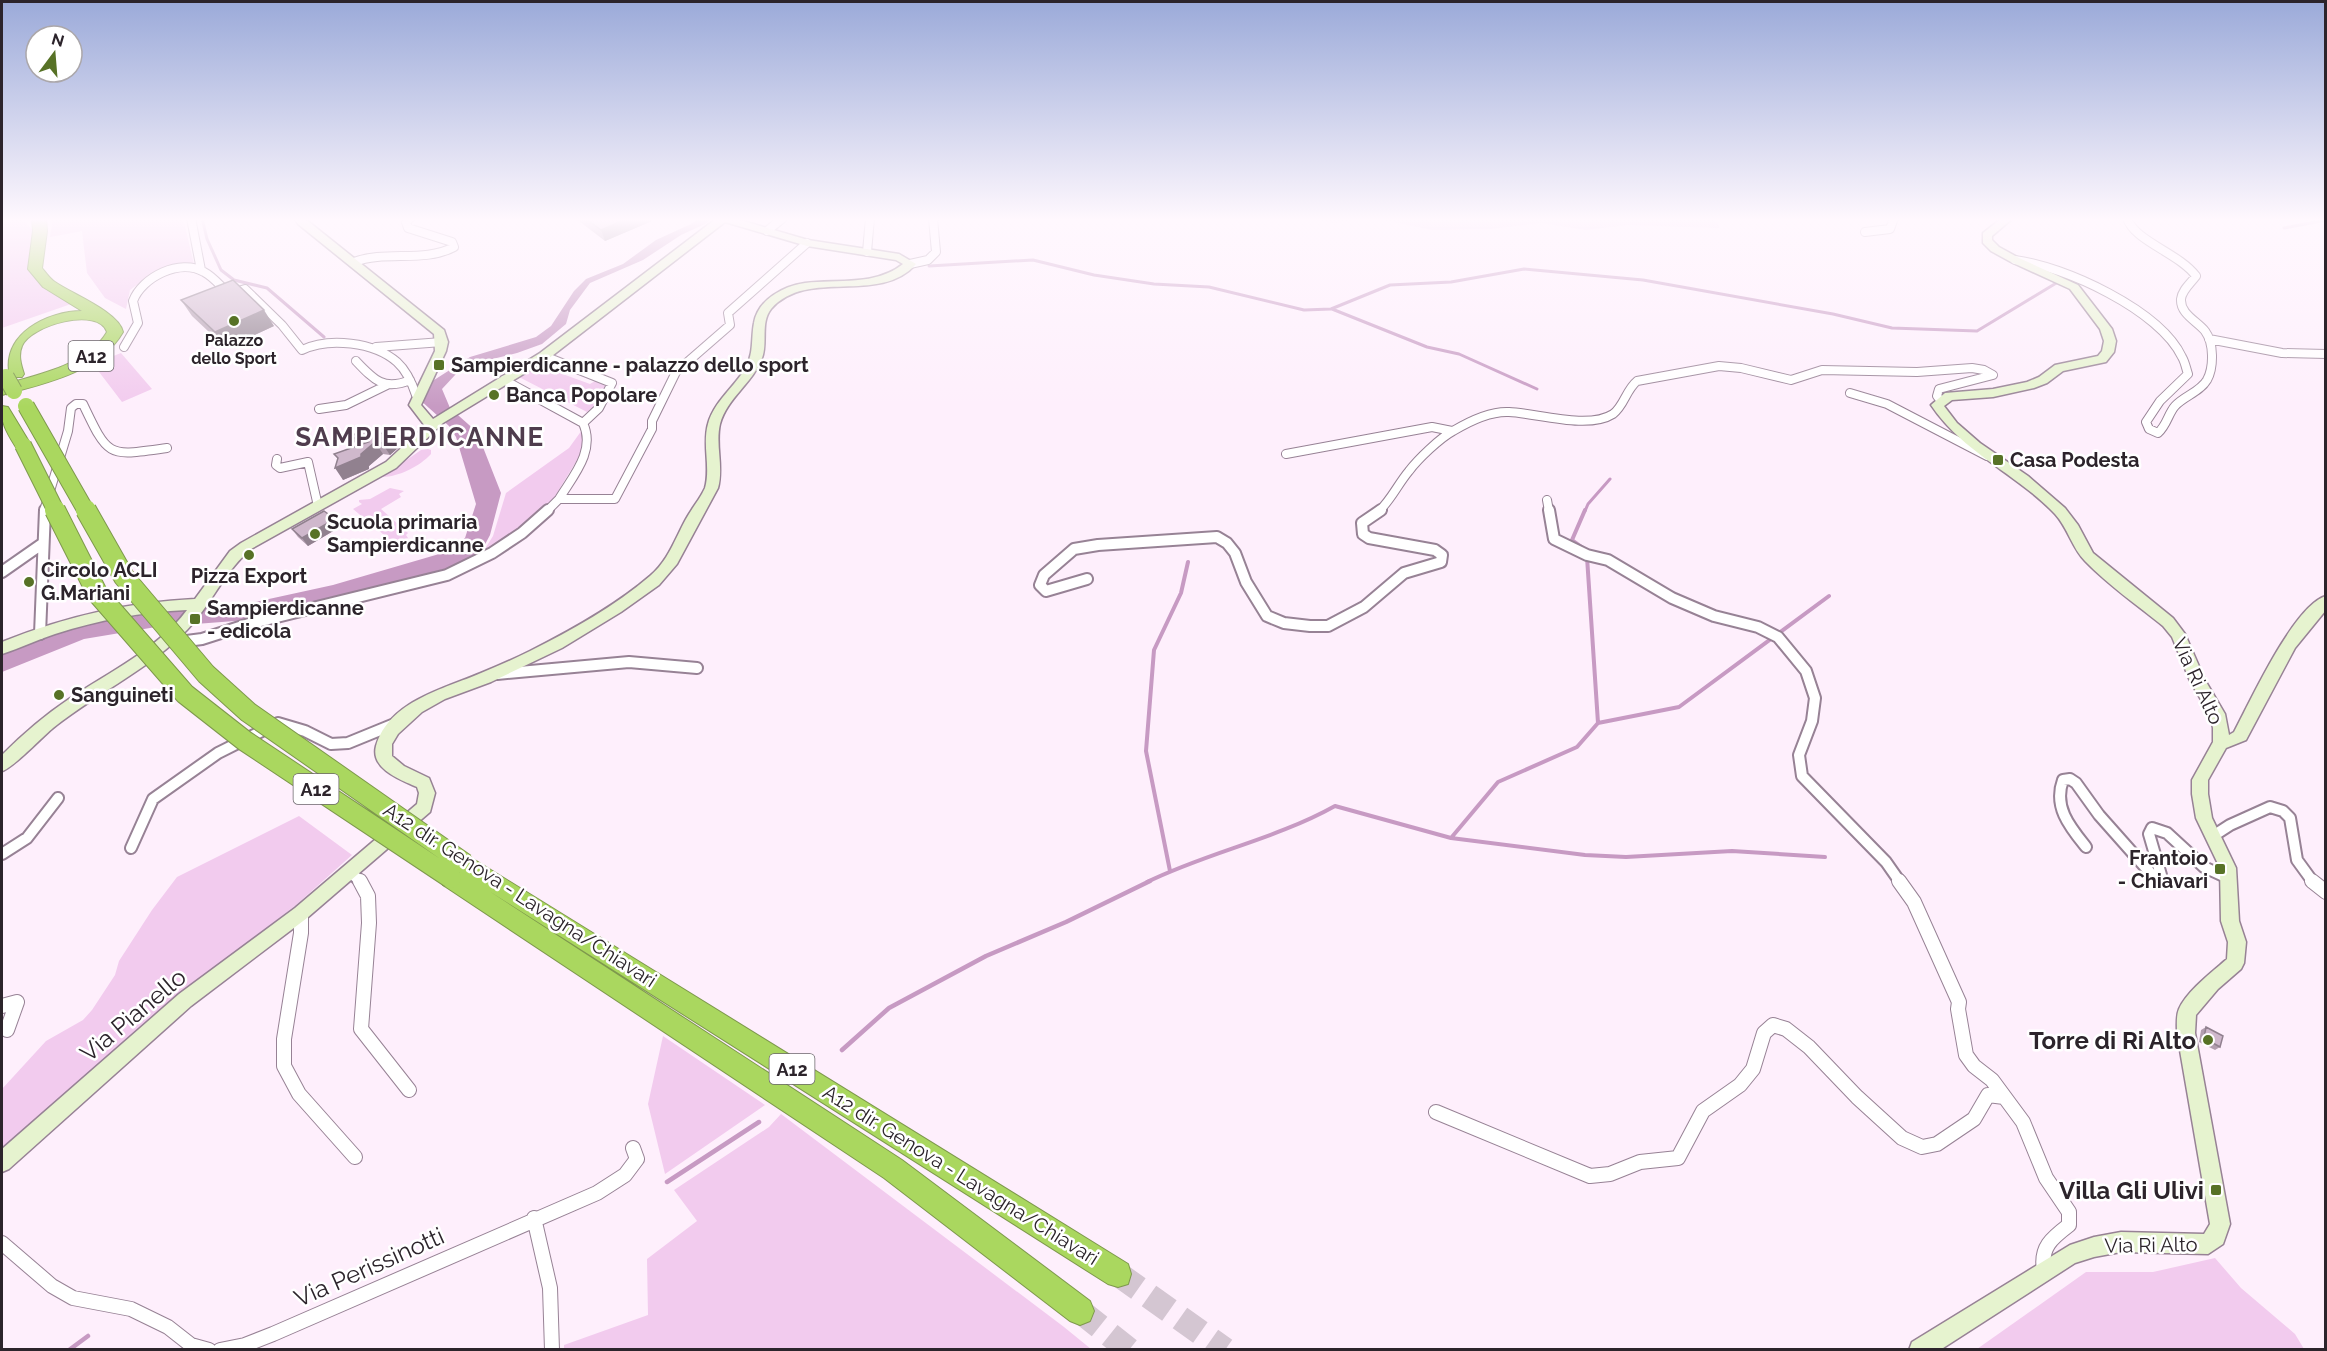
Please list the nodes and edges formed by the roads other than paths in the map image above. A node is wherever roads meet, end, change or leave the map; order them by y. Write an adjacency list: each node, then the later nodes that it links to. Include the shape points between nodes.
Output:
1 (45, 281): 11 (highway, A12)
2 (146, 281): 14 (street, via 133,299 139,325)
3 (214, 281): 15 (street, via 230,294 245,289 302,350 330,342)
4 (377, 281): 13 (street, via 440,333)
5 (641, 281): 17 (street)
6 (765, 281): 37 (street, via 729,314 730,326 676,372 652,421 652,429 615,499)
7 (869, 281): 49 (street, via 788,291 766,308 759,317 756,360 715,420 710,448 715,477 712,489 668,566 642,590 579,633)
8 (2063, 281): 25 (street, via 2081,294 2109,336 2105,357 2059,368 2030,385 1949,396)
9 (2086, 281): 12 (street, via 2142,316 2182,357 2188,374 2160,401 2146,422 2146,427 2153,431 2161,431 2175,406 2207,381)
10 (2192, 281): 12 (street, via 2181,301 2189,318)
11 (101, 316): 21 (highway, A12, via 70,316 34,327 19,338 12,355); 21 (highway, A12, via 115,332 103,349 72,366)
12 (2210, 339): 16 (street, via 2266,351 2305,356)
13 (442, 342): 15 (street); 24 (street, via 440,353)
14 (124, 347)
15 (364, 348): 19 (street, via 388,355)
16 (2325, 354)
17 (544, 356): 20 (street); 29 (street, via 612,382 599,408)
18 (356, 362): 22 (street)
19 (410, 380): 22 (street); 24 (street)
20 (504, 380): 28 (street); 29 (street)
21 (12, 385): 59 (highway, A12 dir. Genova - Lavagna/Chiavari / A12, bridge, via 124,577 206,674 248,712)
22 (387, 385): 26 (street, via 347,406)
23 (1850, 393): 36 (street, via 1887,404)
24 (416, 395): 28 (street, via 415,405)
25 (1941, 401): 31 (street, via 1937,396 1939,389 1993,375 1972,368 1917,372 1822,370 1791,380 1719,366 1637,381 1630,386 1619,408 1598,419 1556,420 1494,413); 36 (street, Via Ri Alto, via 1937,405 1953,426)
26 (319, 409)
27 (2, 411): 32 (highway, A12)
28 (436, 423): 39 (street, via 391,465)
29 (584, 423): 37 (street, via 589,430 589,447)
30 (2, 424): 32 (highway, A12)
31 (1452, 431): 34 (street, via 1432,427); 42 (street, via 1410,469 1381,510 1362,523 1363,534 1369,538 1435,550 1442,560 1404,573 1364,607 1328,626 1284,623 1267,616 1246,582 1235,553 1217,537 1074,549 1060,559 1040,585 1046,591)
32 (23, 445): 59 (highway, A12, bridge, via 98,593 185,694 245,741)
33 (167, 448): 40 (street, via 116,453 105,445 83,404 76,404 71,408 43,515)
34 (1286, 454)
35 (277, 459): 39 (street, via 280,468 308,462)
36 (1995, 460): 51 (street, Via Ri Alto, via 2060,511 2088,556 2178,634 2217,714)
37 (559, 498): 46 (street, via 540,520 465,569 202,639)
38 (1547, 500): 66 (street, via 1554,539 1562,545 1608,561 1672,598 1714,616 1758,627 1778,637 1791,650 1806,671 1815,698 1812,721 1799,755 1802,776 1886,862 1914,902 1959,1002 1966,1055)
39 (318, 506): 44 (street, via 240,550)
40 (42, 544): 41 (street); 45 (street)
41 (2, 572)
42 (1087, 579)
43 (2325, 601): 51 (street, via 2290,643 2240,736)
44 (198, 604): 45 (street, via 157,606 86,618); 46 (street)
45 (40, 634): 47 (street)
46 (164, 644): 52 (street, via 70,705)
47 (2, 648)
48 (697, 668): 49 (street, via 629,662)
49 (493, 675): 50 (street, via 423,703)
50 (403, 720): 56 (street, via 348,743 331,744 278,723 218,753 153,799); 58 (street, Via Pianello, via 391,732 383,753 391,766 423,783 427,793 424,807)
51 (2221, 742): 54 (street, Via Ri Alto, via 2200,780 2204,818)
52 (2, 765)
53 (58, 798): 57 (street, via 37,828)
54 (2213, 837): 60 (street, Via Ri Alto); 61 (street, via 2262,810 2277,808 2290,818 2291,848 2298,864)
55 (2086, 847): 60 (street, via 2064,817 2059,793 2063,780 2076,783 2154,877 2160,879 2161,875 2148,834 2152,828 2161,828 2204,867)
56 (131, 848)
57 (2, 854)
58 (349, 871): 62 (street, Via Pianello); 65 (street, via 368,896 361,1029)
59 (458, 871): 74 (highway, A12 dir. Genova - Lavagna/Chiavari / A12); 75 (highway, A12, via 893,1169)
60 (2230, 879): 73 (street, Via Ri Alto, via 2235,963 2187,1012 2186,1033 2220,1224 2216,1237 2208,1244 2121,1242 2094,1247)
61 (2325, 892)
62 (301, 913): 69 (street, via 284,1066 299,1094); 70 (street, Via Pianello, via 185,1000)
63 (2, 1006): 64 (street, via 17,1002)
64 (7, 1030)
65 (409, 1090)
66 (2004, 1097): 67 (street, via 1988,1095 1974,1119 1937,1144 1922,1147 1902,1138 1809,1047 1786,1029 1773,1025 1764,1033 1753,1069 1740,1085 1703,1111 1678,1158 1665,1162 1642,1162 1604,1176 1590,1176); 73 (street, via 2023,1122 2046,1178 2069,1212 2068,1225 2044,1247)
67 (1436, 1112)
68 (633, 1148): 71 (street, Via Perissinotti, via 638,1159 617,1182)
69 (355, 1157)
70 (2, 1162)
71 (534, 1218): 77 (street, Via Perissinotti, via 273,1334); 78 (street, via 550,1288)
72 (2, 1243): 76 (street, via 52,1286 73,1298 131,1308 168,1327 191,1345)
73 (2044, 1270): 79 (street, Via Ri Alto)
74 (1118, 1274)
75 (1080, 1311)
76 (209, 1350)
77 (220, 1350)
78 (552, 1350)
79 (1920, 1350)

